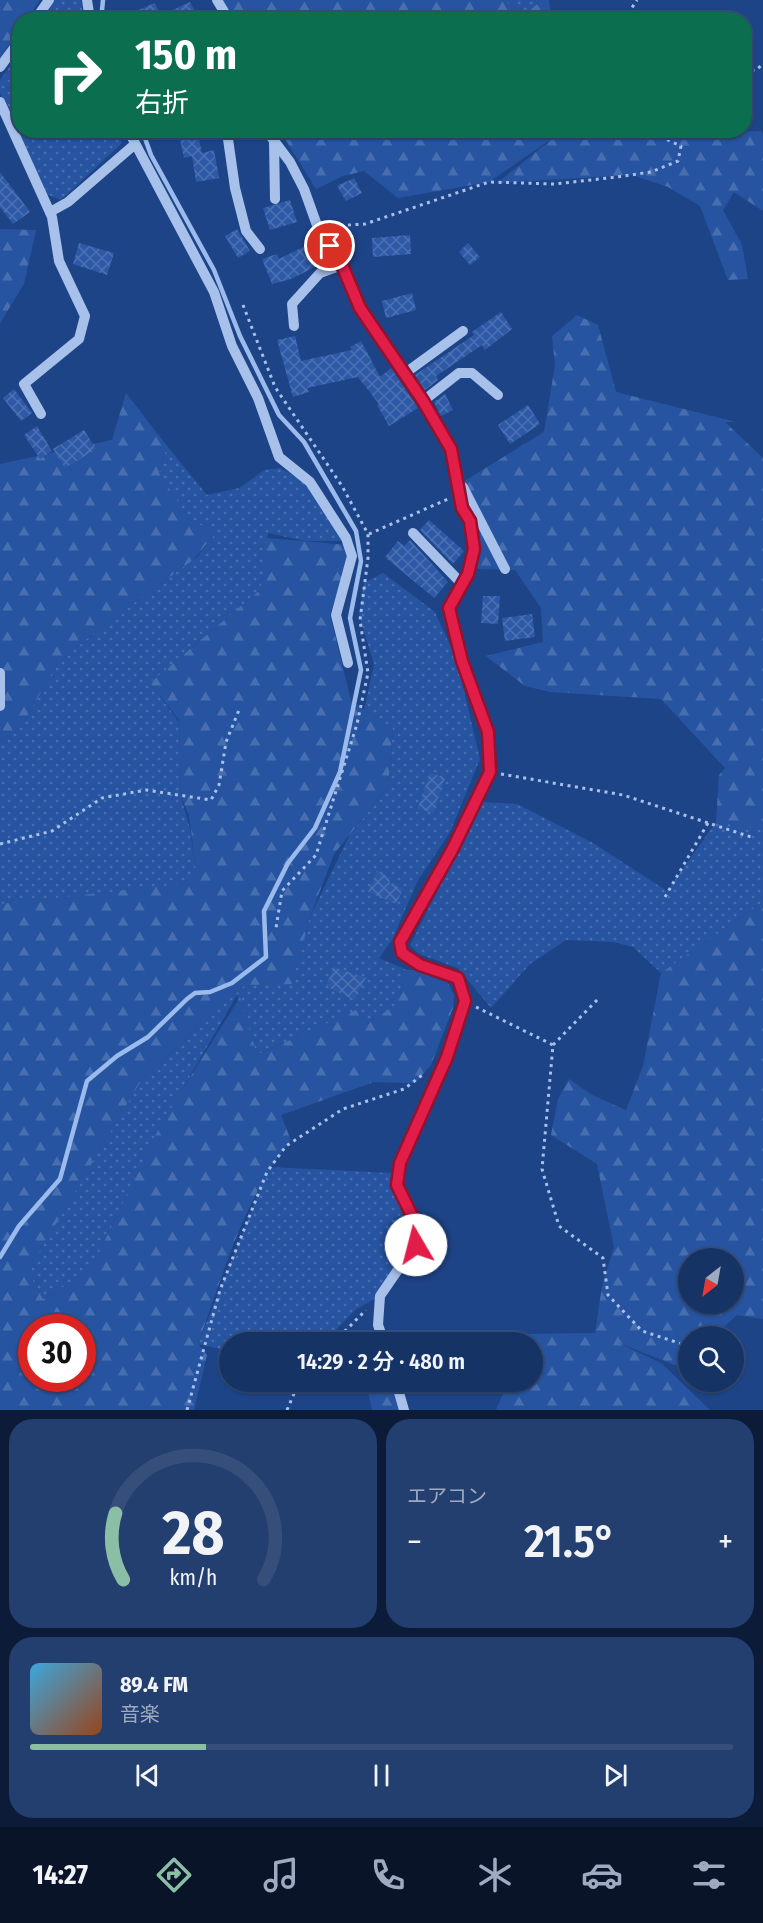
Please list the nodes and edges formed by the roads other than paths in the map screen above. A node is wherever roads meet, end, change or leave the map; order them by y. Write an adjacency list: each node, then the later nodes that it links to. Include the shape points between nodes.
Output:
1 (12, 51): 2 (street)
2 (0, 67)
3 (0, 102): 4 (street)
4 (12, 128)
5 (16, 138): 12 (street)
6 (131, 138): 10 (street)
7 (229, 138): 13 (street, via 246,231)
8 (272, 138): 9 (street)
9 (274, 141): 11 (street); 14 (street, via 290,162 318,228)
10 (134, 145): 12 (street, via 68,202); 25 (street, via 214,292 232,346 258,398 279,457 310,482 346,538 352,556 336,615)
11 (275, 199)
12 (50, 212): 20 (street, via 59,261 86,316 80,339 24,384)
13 (260, 249)
14 (342, 265): 15 (street, via 320,273 292,304); 17 (street, via 360,308)
15 (294, 326)
16 (463, 331): 17 (street)
17 (405, 374): 19 (street)
18 (498, 395): 19 (street, via 472,373 459,373)
19 (423, 401): 21 (street, via 451,449)
20 (41, 414)
21 (458, 478): 23 (street); 24 (street, via 474,549)
22 (413, 533): 24 (street)
23 (505, 569)
24 (462, 584): 28 (street, via 449,608 462,661 488,732 490,772 400,942 402,953 411,959 458,978 465,1001 447,1057 400,1163 397,1185 414,1220 416,1245 380,1296)
25 (348, 663)
26 (0, 673): 27 (street)
27 (0, 706)
28 (380, 1332)
29 (399, 1392): 30 (street)
30 (404, 1410)

